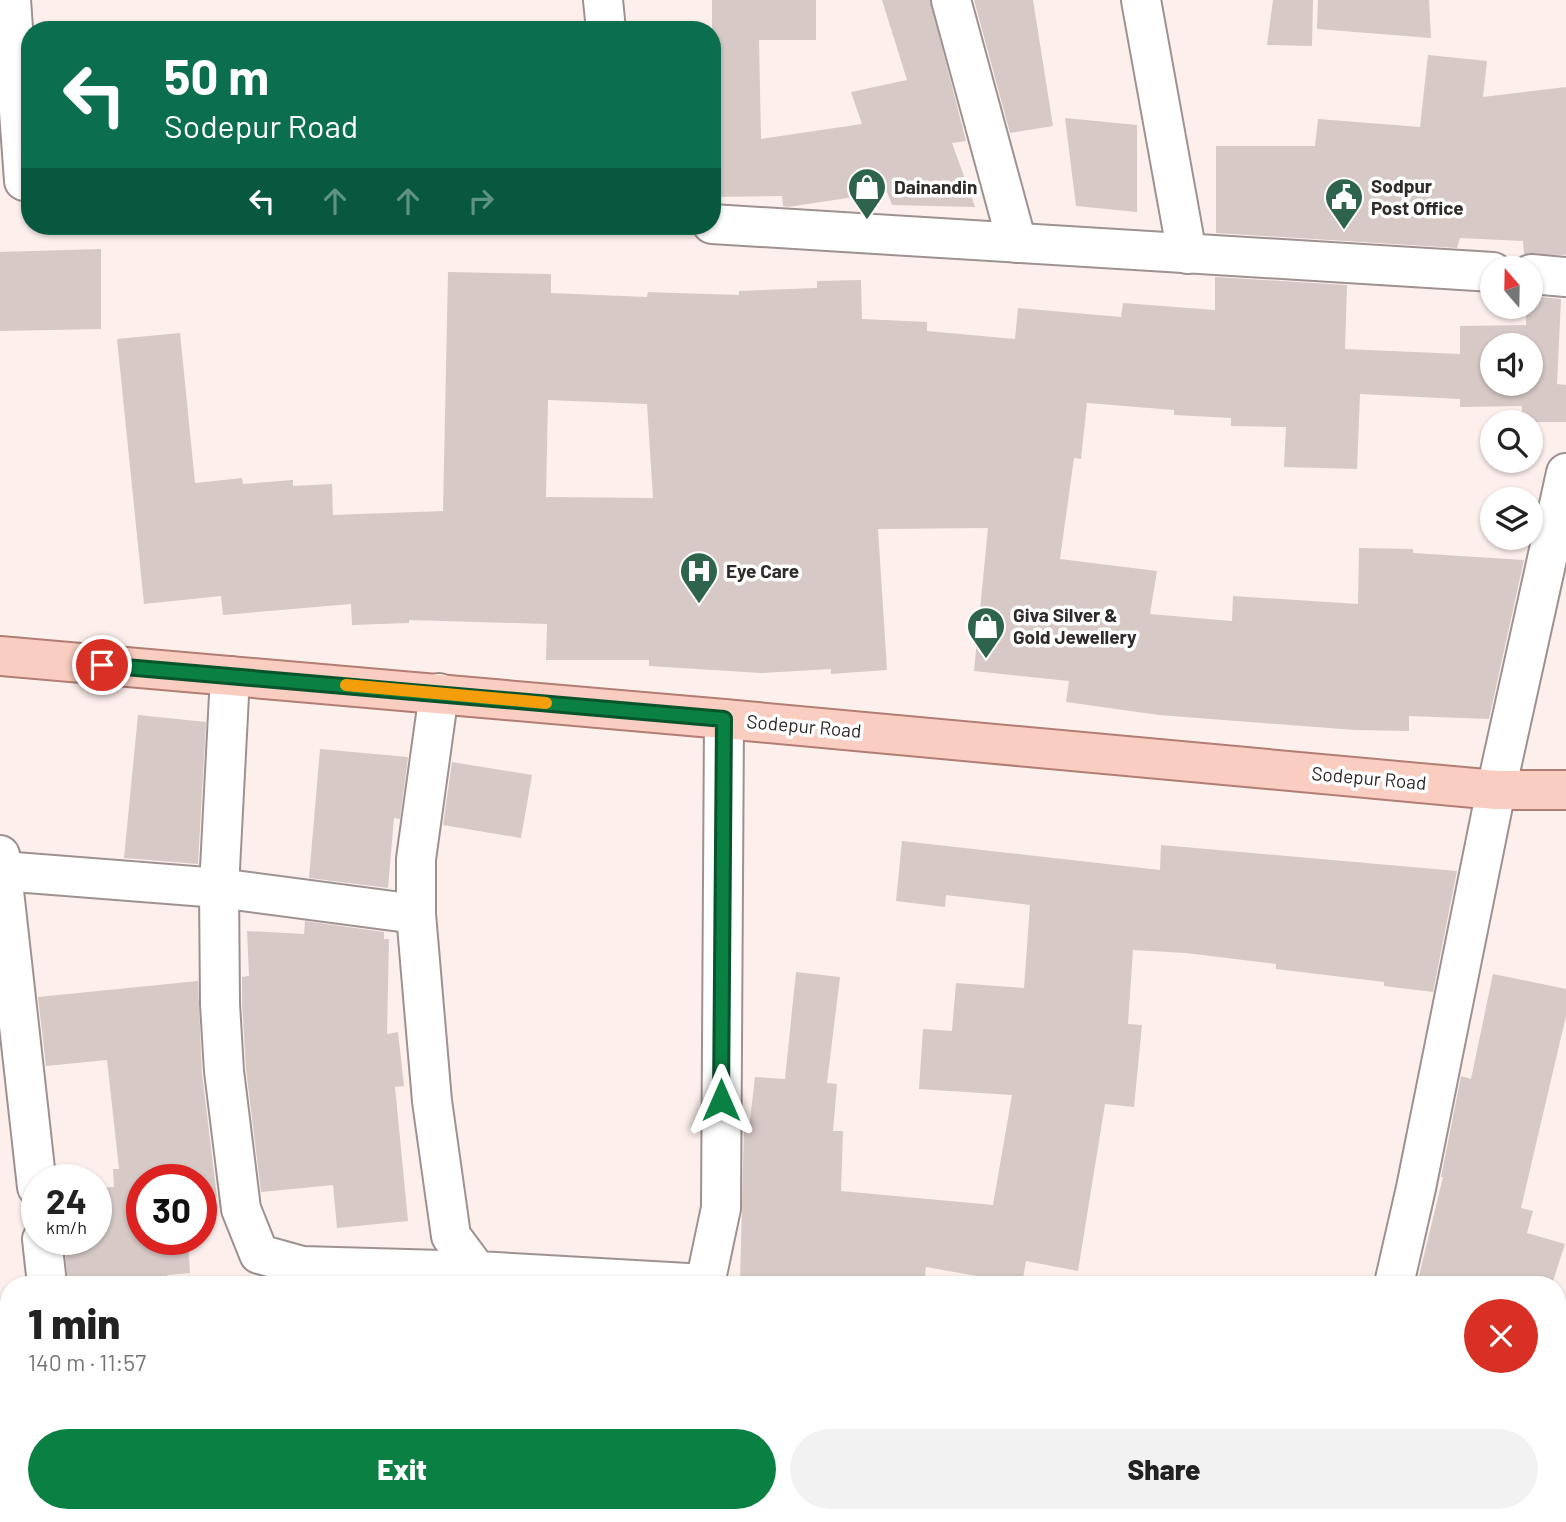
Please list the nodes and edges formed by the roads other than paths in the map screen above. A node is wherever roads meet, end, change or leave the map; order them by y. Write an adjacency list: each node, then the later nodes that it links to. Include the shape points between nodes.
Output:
1 (11, 0): 6 (street)
2 (603, 0): 5 (street)
3 (951, 0): 8 (street)
4 (1142, 0): 9 (street)
5 (605, 21)
6 (18, 180)
7 (721, 225): 8 (street)
8 (1017, 243): 9 (street)
9 (1187, 254): 10 (street)
10 (1480, 271)
11 (1544, 275): 12 (street)
12 (1566, 276)
13 (1566, 473): 18 (street)
14 (0, 656): 15 (main road, Sodepur Road)
15 (230, 676): 16 (main road, Sodepur Road); 21 (street)
16 (439, 693): 17 (main road, Sodepur Road); 22 (street, via 416,859)
17 (724, 719): 18 (main road, Sodepur Road); 28 (street, via 721,1208)
18 (1496, 790): 19 (main road, Sodepur Road); 29 (street)
19 (1566, 790)
20 (1, 863): 21 (street); 23 (street)
21 (219, 888): 22 (street); 25 (street, via 224,1072 241,1209 259,1254 302,1266)
22 (416, 914): 25 (street, via 432,1101 451,1236)
23 (34, 1164)
24 (44, 1255): 26 (street)
25 (477, 1271): 27 (street)
26 (46, 1276)
27 (565, 1276)
28 (708, 1276)
29 (1396, 1276)

